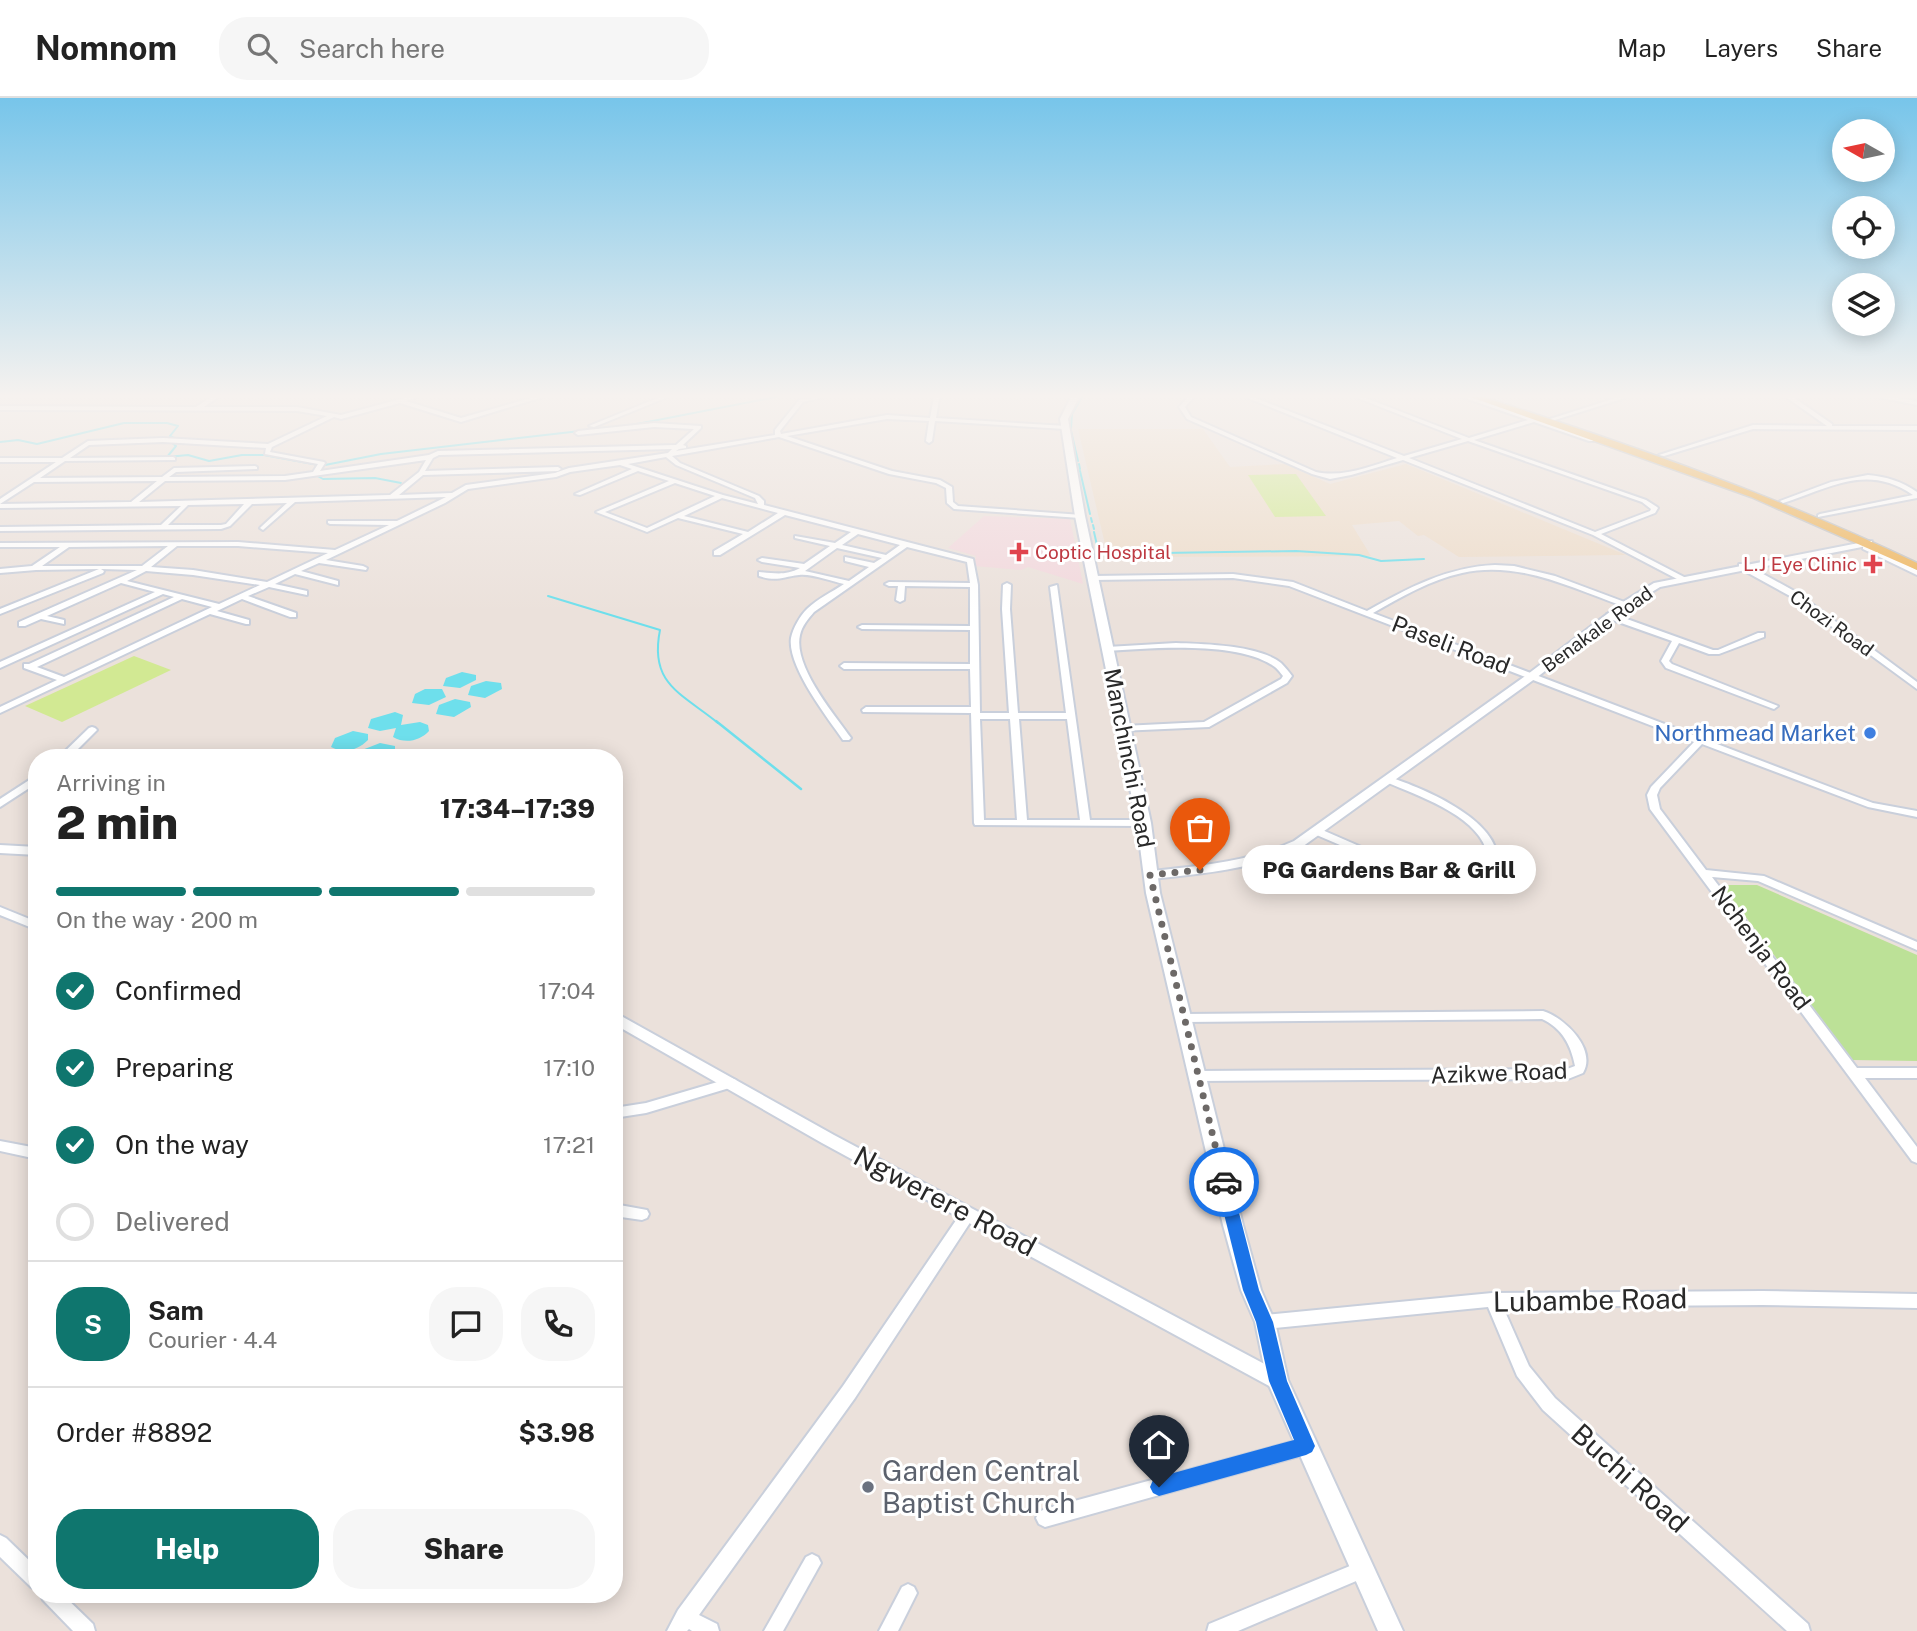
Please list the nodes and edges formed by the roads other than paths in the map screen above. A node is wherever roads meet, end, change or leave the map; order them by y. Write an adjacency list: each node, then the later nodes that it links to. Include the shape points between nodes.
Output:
1 (52, 469): 20 (street)
2 (233, 469): 21 (street, via 174,470)
3 (319, 469): 18 (street)
4 (348, 469): 18 (street)
5 (424, 469): 19 (street)
6 (578, 469): 7 (street); 19 (street); 24 (street, via 466,487)
7 (581, 469)
8 (638, 469): 22 (street); 23 (street)
9 (689, 469): 34 (street, via 757,497)
10 (880, 469): 37 (street, via 938,481 949,487 950,503 956,508)
11 (1072, 469): 37 (main road, Manchinchi Road)
12 (1304, 469): 13 (street, via 1336,477)
13 (1367, 469)
14 (1427, 469): 46 (street)
15 (1551, 469): 46 (street, via 1654,508)
16 (1685, 469): 48 (main road, via 1799,511)
17 (1698, 469): 29 (main road)
18 (316, 473): 21 (street, via 285,478)
19 (421, 473): 27 (street)
20 (35, 480): 21 (street); 31 (street)
21 (162, 480): 33 (street)
22 (674, 481): 26 (street); 36 (street, via 599,512 647,530)
23 (578, 494)
24 (451, 495): 27 (street); 40 (street)
25 (1917, 495): 29 (street, via 1893,483 1857,476); 38 (street)
26 (721, 496): 34 (street); 36 (street)
27 (392, 497): 28 (street)
28 (293, 501): 30 (street); 42 (street)
29 (1783, 501): 38 (main road)
30 (250, 502): 32 (street); 41 (street, via 226,527)
31 (0, 504): 33 (street)
32 (186, 504): 33 (street); 41 (street)
33 (132, 505)
34 (761, 506): 35 (street)
35 (783, 513): 44 (street); 45 (street)
36 (676, 515): 45 (street)
37 (1080, 516): 73 (main road, Manchinchi Road)
38 (1820, 516): 61 (main road)
39 (330, 522): 40 (street)
40 (401, 523): 54 (street)
41 (162, 528): 43 (street)
42 (263, 528)
43 (0, 529)
44 (856, 532): 52 (street); 53 (street)
45 (749, 534): 55 (street)
46 (1595, 534): 74 (street)
47 (797, 537): 52 (street)
48 (1865, 544): 61 (main road); 63 (street, Benakale Road); 71 (street)
49 (0, 545): 50 (street)
50 (67, 545): 51 (street); 64 (street)
51 (174, 545): 54 (street, via 246,544); 67 (street)
52 (835, 545): 56 (street); 60 (street)
53 (905, 545): 56 (street); 81 (street, via 970,561)
54 (337, 552): 59 (street)
55 (717, 553)
56 (888, 557): 62 (street)
57 (848, 559): 62 (street)
58 (762, 560): 60 (street)
59 (320, 561): 66 (street); 69 (street)
60 (808, 565): 70 (street)
61 (1917, 565)
62 (874, 566): 77 (street)
63 (1742, 566): 74 (street, Benakale Road); 114 (street, Chozi Road, via 1806,602)
64 (35, 567): 65 (street); 68 (street)
65 (106, 568): 67 (street); 91 (street)
66 (363, 568)
67 (144, 569): 75 (street); 80 (street)
68 (0, 571)
69 (296, 572): 76 (street); 80 (street)
70 (801, 572): 72 (street); 77 (street)
71 (1917, 573)
72 (762, 574)
73 (1093, 578): 93 (street, Paseli Road, via 1255,577 1300,587); 106 (main road, Manchinchi Road)
74 (1682, 578): 89 (street, Benakale Road, via 1657,585)
75 (120, 581): 84 (street); 96 (street)
76 (335, 583)
77 (849, 583): 123 (street, via 811,610 794,639 797,658)
78 (889, 584): 79 (street)
79 (902, 584): 81 (street); 88 (street)
80 (266, 585): 85 (street); 87 (street)
81 (974, 585): 103 (street)
82 (1007, 585): 119 (street)
83 (1054, 587): 120 (street)
84 (162, 592): 86 (street); 94 (street)
85 (304, 593)
86 (181, 597): 90 (street); 98 (street)
87 (242, 597): 90 (street); 95 (street)
88 (900, 600)
89 (1626, 604): 93 (street, via 1536,574 1483,567 1420,585); 97 (street, Benakale Road)
90 (220, 607): 92 (street)
91 (0, 612)
92 (211, 612): 100 (street); 113 (street)
93 (1368, 613): 112 (street, Paseli Road)
94 (114, 614): 98 (street); 107 (street)
95 (293, 615)
96 (40, 616): 99 (street); 101 (street)
97 (1610, 616): 105 (street); 112 (street, Benakale Road)
98 (130, 620): 110 (street)
99 (61, 622)
100 (246, 622)
101 (22, 624)
102 (862, 628): 103 (street)
103 (973, 628): 111 (street)
104 (1761, 635): 105 (street, via 1716,652)
105 (1677, 640): 115 (street, via 1665,661 1669,666)
106 (1107, 649): 121 (main road, Manchinchi Road); 121 (street, via 1226,647 1257,655 1285,669 1288,676 1206,725)
107 (11, 661): 108 (street); 110 (street)
108 (0, 665)
109 (844, 666): 111 (street)
110 (30, 667): 113 (street)
111 (974, 667): 118 (street)
112 (1532, 676): 124 (street, Paseli Road); 126 (street)
113 (65, 680): 116 (street)
114 (1917, 686)
115 (1774, 706)
116 (0, 710)
117 (866, 710): 118 (street)
118 (976, 713): 119 (street); 131 (street, via 979,823)
119 (1014, 716): 120 (street); 131 (street)
120 (1072, 716): 130 (street)
121 (1123, 729): 132 (main road, Manchinchi Road)
122 (92, 730): 125 (street)
123 (846, 738)
124 (1699, 742): 129 (street, Paseli Road, via 1857,801); 136 (street, Nchenja Road, via 1656,787 1653,802)
125 (72, 749)
126 (1389, 780): 133 (street); 133 (street, via 1474,823 1490,850 1492,867 1478,871 1403,869)
127 (28, 784): 128 (street)
128 (0, 804)
129 (1917, 814)
130 (1085, 822): 131 (street); 132 (street)
131 (1022, 823)
132 (1144, 823): 137 (main road, Manchinchi Road)
133 (1316, 831): 137 (street, via 1298,844 1240,866)
134 (0, 849): 135 (street)
135 (28, 851)
136 (1704, 873): 140 (street, via 1760,878); 143 (street, Nchenja Road)
137 (1150, 875): 141 (main road, Manchinchi Road)
138 (0, 911): 139 (street)
139 (28, 922)
140 (1917, 946)
141 (1184, 1018): 145 (main road, Manchinchi Road); 145 (street, Azikwe Road, via 1539,1014 1563,1027 1576,1046 1581,1066 1568,1074)
142 (623, 1022): 146 (street, Ngwerere Road)
143 (1855, 1073): 144 (street); 150 (street, Nchenja Road)
144 (1917, 1073)
145 (1197, 1076): 156 (main road, Manchinchi Road, via 1251,1290)
146 (731, 1083): 147 (street); 153 (street, Ngwerere Road)
147 (623, 1112)
148 (0, 1146): 149 (street)
149 (28, 1152)
150 (1917, 1157)
151 (623, 1211): 152 (street)
152 (642, 1214)
153 (968, 1214): 157 (street, Ngwerere Road); 166 (street, via 849,1392)
154 (1492, 1300): 155 (street, Lubambe Road); 156 (street, Lubambe Road); 173 (street, Buchi Road, via 1523,1371 1549,1404)
155 (1917, 1301)
156 (1265, 1322): 157 (main road, Manchinchi Road)
157 (1278, 1381): 158 (main road, Manchinchi Road)
158 (1306, 1446): 159 (street); 162 (main road, Manchinchi Road)
159 (1045, 1518)
160 (0, 1544): 163 (street)
161 (812, 1563): 169 (street)
162 (1362, 1570): 171 (street); 172 (main road, Manchinchi Road)
163 (28, 1572)
164 (908, 1593): 170 (street)
165 (58, 1603): 167 (street)
166 (681, 1624): 168 (street)
167 (86, 1631)
168 (710, 1631)
169 (774, 1631)
170 (888, 1631)
171 (1216, 1631)
172 (1391, 1631)
173 (1801, 1631)

